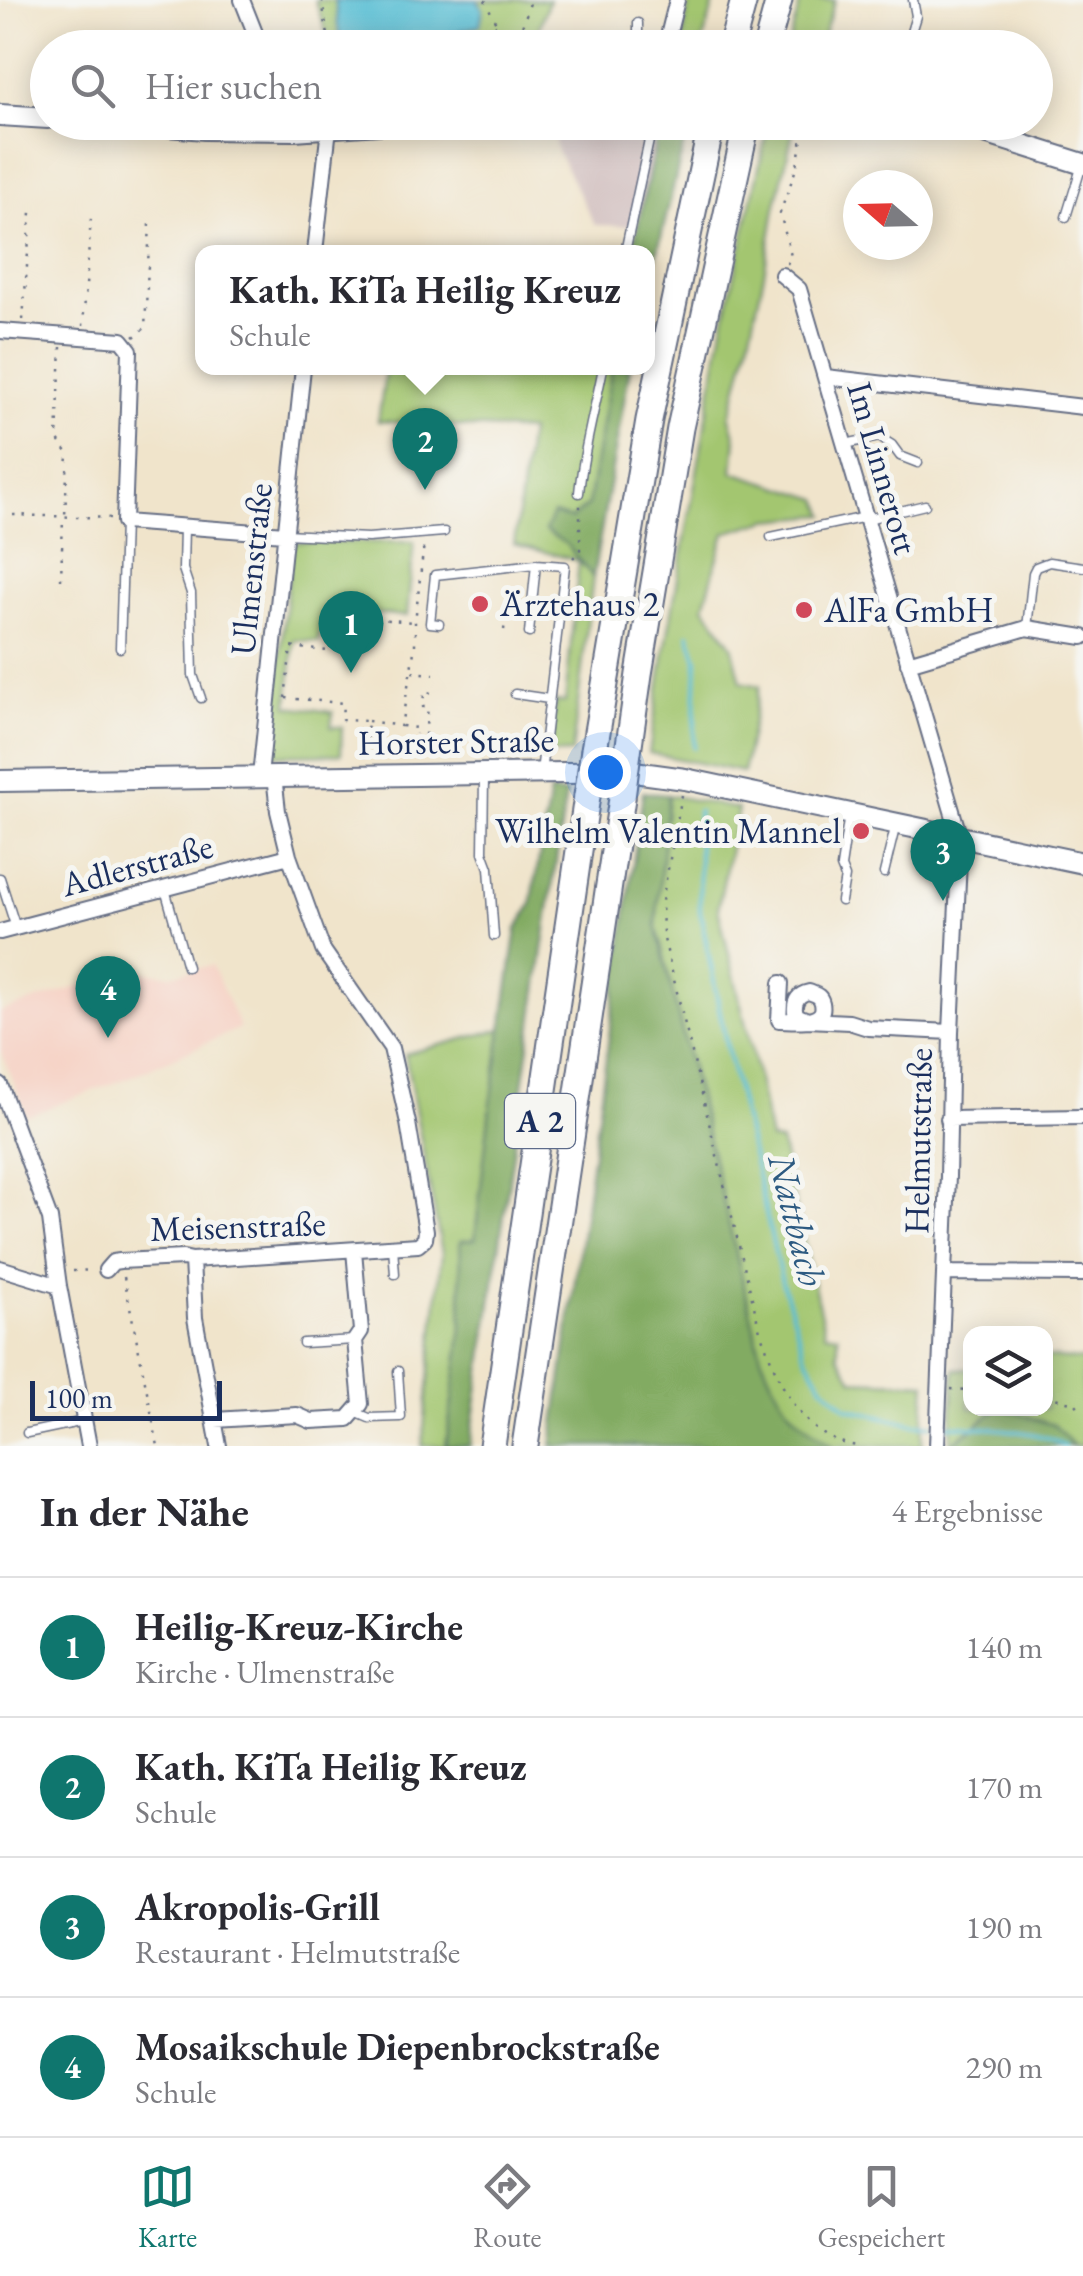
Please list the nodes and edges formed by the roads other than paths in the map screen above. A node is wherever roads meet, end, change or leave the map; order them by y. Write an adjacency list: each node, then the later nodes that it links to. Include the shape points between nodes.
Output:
1 (242, 0): 7 (street)
2 (677, 0): 9 (street)
3 (744, 0): 10 (highway)
4 (779, 0): 11 (highway)
5 (913, 0): 12 (lane)
6 (638, 23): 8 (lane)
7 (254, 30)
8 (638, 30)
9 (670, 30)
10 (736, 30)
11 (771, 30)
12 (912, 30)
13 (0, 115): 14 (main road)
14 (30, 117)
15 (328, 140): 22 (street)
16 (649, 140): 23 (lane)
17 (708, 140): 93 (highway, A 2, bridge, via 648,420)
18 (743, 140): 94 (highway, A 2, bridge, via 680,428 639,674)
19 (1007, 140): 20 (main road)
20 (1083, 164): 21 (lane)
21 (1066, 217)
22 (317, 245)
23 (627, 245)
24 (782, 275): 28 (street, Im Linnerott, via 799,289)
25 (0, 331): 35 (street, via 122,340 130,350)
26 (302, 375): 38 (street, Ulmenstraße)
27 (602, 375): 32 (lane)
28 (826, 377): 29 (street); 30 (street, Im Linnerott)
29 (1083, 408)
30 (845, 444): 31 (lane, via 879,437); 34 (street, Im Linnerott)
31 (918, 463)
32 (579, 494)
33 (925, 505): 34 (lane)
34 (867, 518): 39 (lane); 47 (street, Im Linnerott)
35 (124, 520): 36 (street); 46 (lane)
36 (184, 527): 38 (street); 49 (lane, via 182,568 191,593)
37 (444, 532): 38 (lane, via 368,538)
38 (285, 534): 53 (street, Ulmenstraße)
39 (771, 537)
40 (536, 564): 42 (lane, via 436,575 430,623); 44 (lane); 50 (lane, via 565,566)
41 (1083, 566): 43 (lane, via 1036,567)
42 (439, 624)
43 (1027, 628): 45 (street); 47 (street)
44 (529, 632)
45 (1083, 637)
46 (120, 648)
47 (908, 662): 57 (street, Im Linnerott)
48 (514, 694): 50 (lane)
49 (200, 698)
50 (549, 699): 51 (lane)
51 (541, 773): 52 (main road, Horster Straße); 55 (main road, Horster Straße, via 634,772)
52 (484, 774): 53 (main road, Horster Straße); 66 (lane, via 483,852)
53 (267, 776): 54 (main road, Horster Straße); 58 (street, Ulmenstraße)
54 (0, 781)
55 (849, 814): 56 (main road, Horster Straße); 63 (lane)
56 (896, 824): 57 (main road, Horster Straße); 60 (lane)
57 (960, 838): 59 (main road, Horster Straße); 69 (street, Helmutstraße)
58 (289, 856): 62 (street, Adlerstraße); 73 (street, Ulmenstraße, via 323,950 391,1048)
59 (1083, 863)
60 (884, 873)
61 (0, 878): 64 (lane)
62 (165, 888): 64 (street, Adlerstraße); 67 (lane)
63 (841, 901)
64 (16, 928): 65 (street, Adlerstraße)
65 (0, 932)
66 (494, 936)
67 (187, 967)
68 (781, 983): 69 (street, via 779,1020)
69 (950, 1032): 72 (street, Helmutstraße)
70 (0, 1085): 82 (street, via 50,1218)
71 (1083, 1117): 72 (street)
72 (948, 1119): 79 (street, Helmutstraße)
73 (423, 1242): 74 (street, Meisenstraße)
74 (393, 1247): 75 (street, Meisenstraße); 80 (lane)
75 (354, 1250): 76 (street, Meisenstraße); 83 (street, via 361,1331)
76 (192, 1260): 78 (street, Meisenstraße, via 120,1260); 87 (street, via 195,1318)
77 (0, 1268): 82 (street)
78 (106, 1270)
79 (944, 1273): 81 (street); 90 (street, Helmutstraße)
80 (395, 1274)
81 (1083, 1274)
82 (58, 1279): 88 (street)
83 (356, 1340): 84 (lane); 86 (street, via 362,1404)
84 (303, 1343)
85 (398, 1371): 86 (lane, via 401,1416)
86 (354, 1412): 87 (street, via 348,1419)
87 (215, 1420): 92 (street)
88 (84, 1421): 89 (lane); 91 (street)
89 (27, 1433)
90 (938, 1439)
91 (88, 1446)
92 (219, 1446)
93 (492, 1446)
94 (526, 1446)

